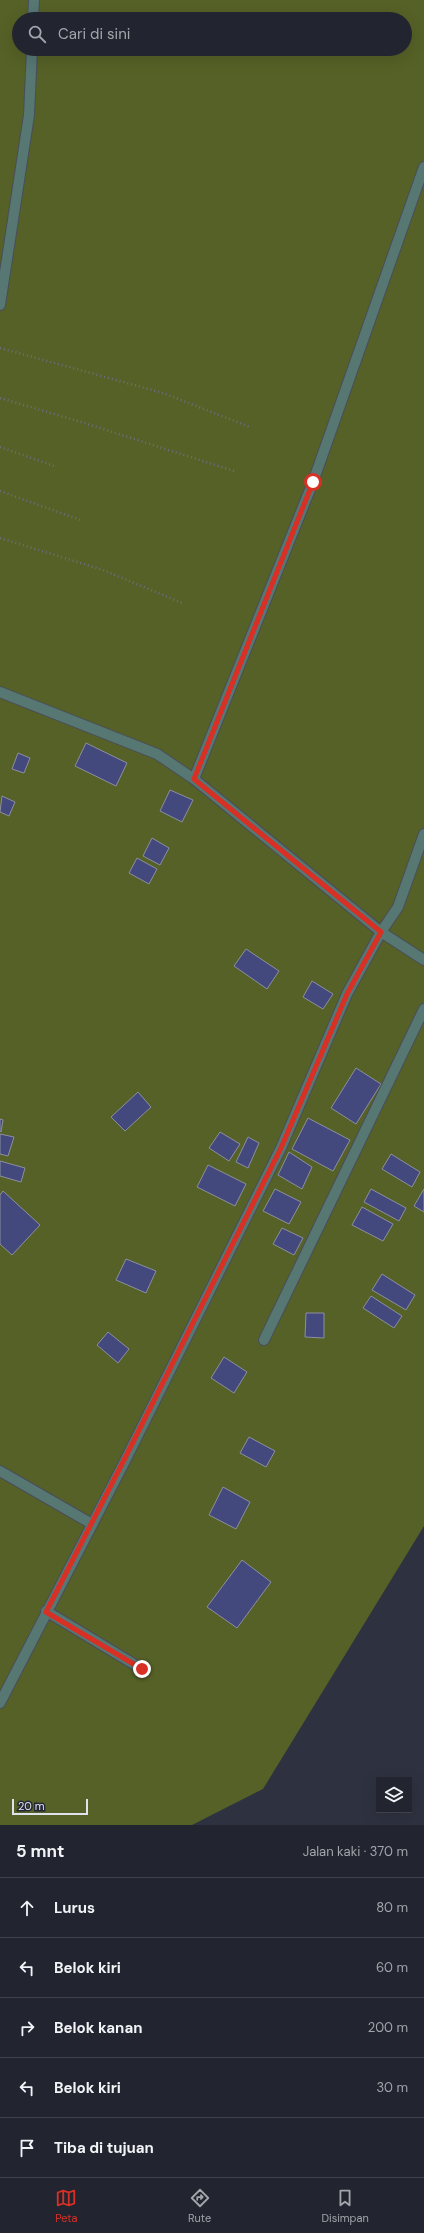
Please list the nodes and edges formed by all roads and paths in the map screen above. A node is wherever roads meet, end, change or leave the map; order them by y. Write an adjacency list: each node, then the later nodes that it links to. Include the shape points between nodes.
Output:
1 (34, 0): 2 (lane)
2 (34, 12)
3 (32, 56): 5 (lane, via 29,115)
4 (424, 167): 17 (lane, via 313,482)
5 (0, 305)
6 (0, 348): 8 (path, via 163,393)
7 (0, 398): 11 (path)
8 (250, 428)
9 (0, 447): 10 (path)
10 (54, 466)
11 (234, 471)
12 (0, 491): 13 (path)
13 (84, 521)
14 (0, 538): 15 (path, via 103,570)
15 (182, 603)
16 (0, 692): 17 (lane, via 157,754)
17 (194, 779): 19 (lane)
18 (424, 834): 19 (lane, via 398,907)
19 (381, 932): 20 (lane); 24 (lane, via 347,994 281,1148)
20 (424, 960)
21 (424, 1009): 22 (lane)
22 (264, 1340)
23 (0, 1471): 24 (lane)
24 (92, 1524): 25 (lane)
25 (46, 1612): 26 (lane); 27 (lane)
26 (142, 1669)
27 (0, 1702)

